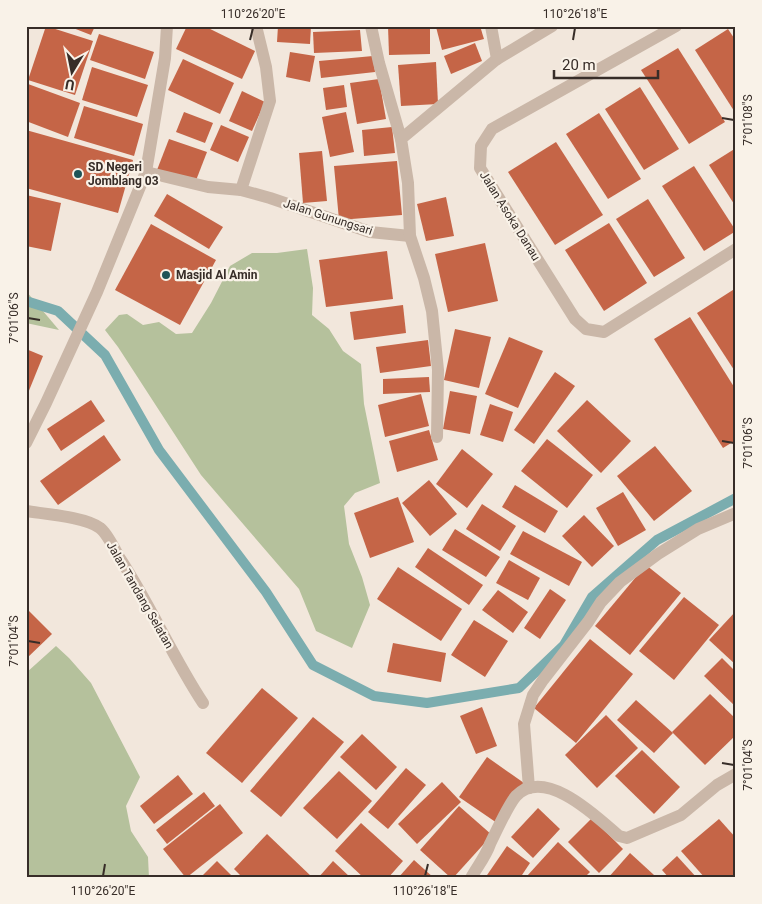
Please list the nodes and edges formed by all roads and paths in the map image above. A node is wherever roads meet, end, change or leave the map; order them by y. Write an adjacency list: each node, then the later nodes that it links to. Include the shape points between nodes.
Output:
1 (167, 26): 9 (street, via 165,58)
2 (256, 26): 10 (street, via 270,101)
3 (371, 26): 8 (street)
4 (491, 26): 7 (street)
5 (552, 26): 7 (street)
6 (676, 26): 12 (street, Jalan Asoka Danau, via 492,129 481,146 480,168 575,320 586,329 604,332)
7 (496, 59): 8 (street)
8 (400, 140): 11 (street, via 408,183)
9 (146, 172): 10 (street, Jalan Gunungsari, via 208,187); 14 (street, via 97,292)
10 (241, 190): 11 (street, Jalan Gunungsari, via 370,232)
11 (410, 236): 13 (street, via 432,311 438,370)
12 (736, 249)
13 (438, 437)
14 (26, 443)
15 (26, 511): 17 (street, Jalan Tandang Selatan, via 83,521 101,529)
16 (736, 513): 19 (street, via 698,529 658,554 620,582 600,602 533,696 524,724)
17 (203, 703)
18 (736, 774): 19 (street, via 717,785 681,815 627,838 619,836 577,801 550,788)
19 (529, 788): 20 (street, via 516,796)
20 (471, 878)

